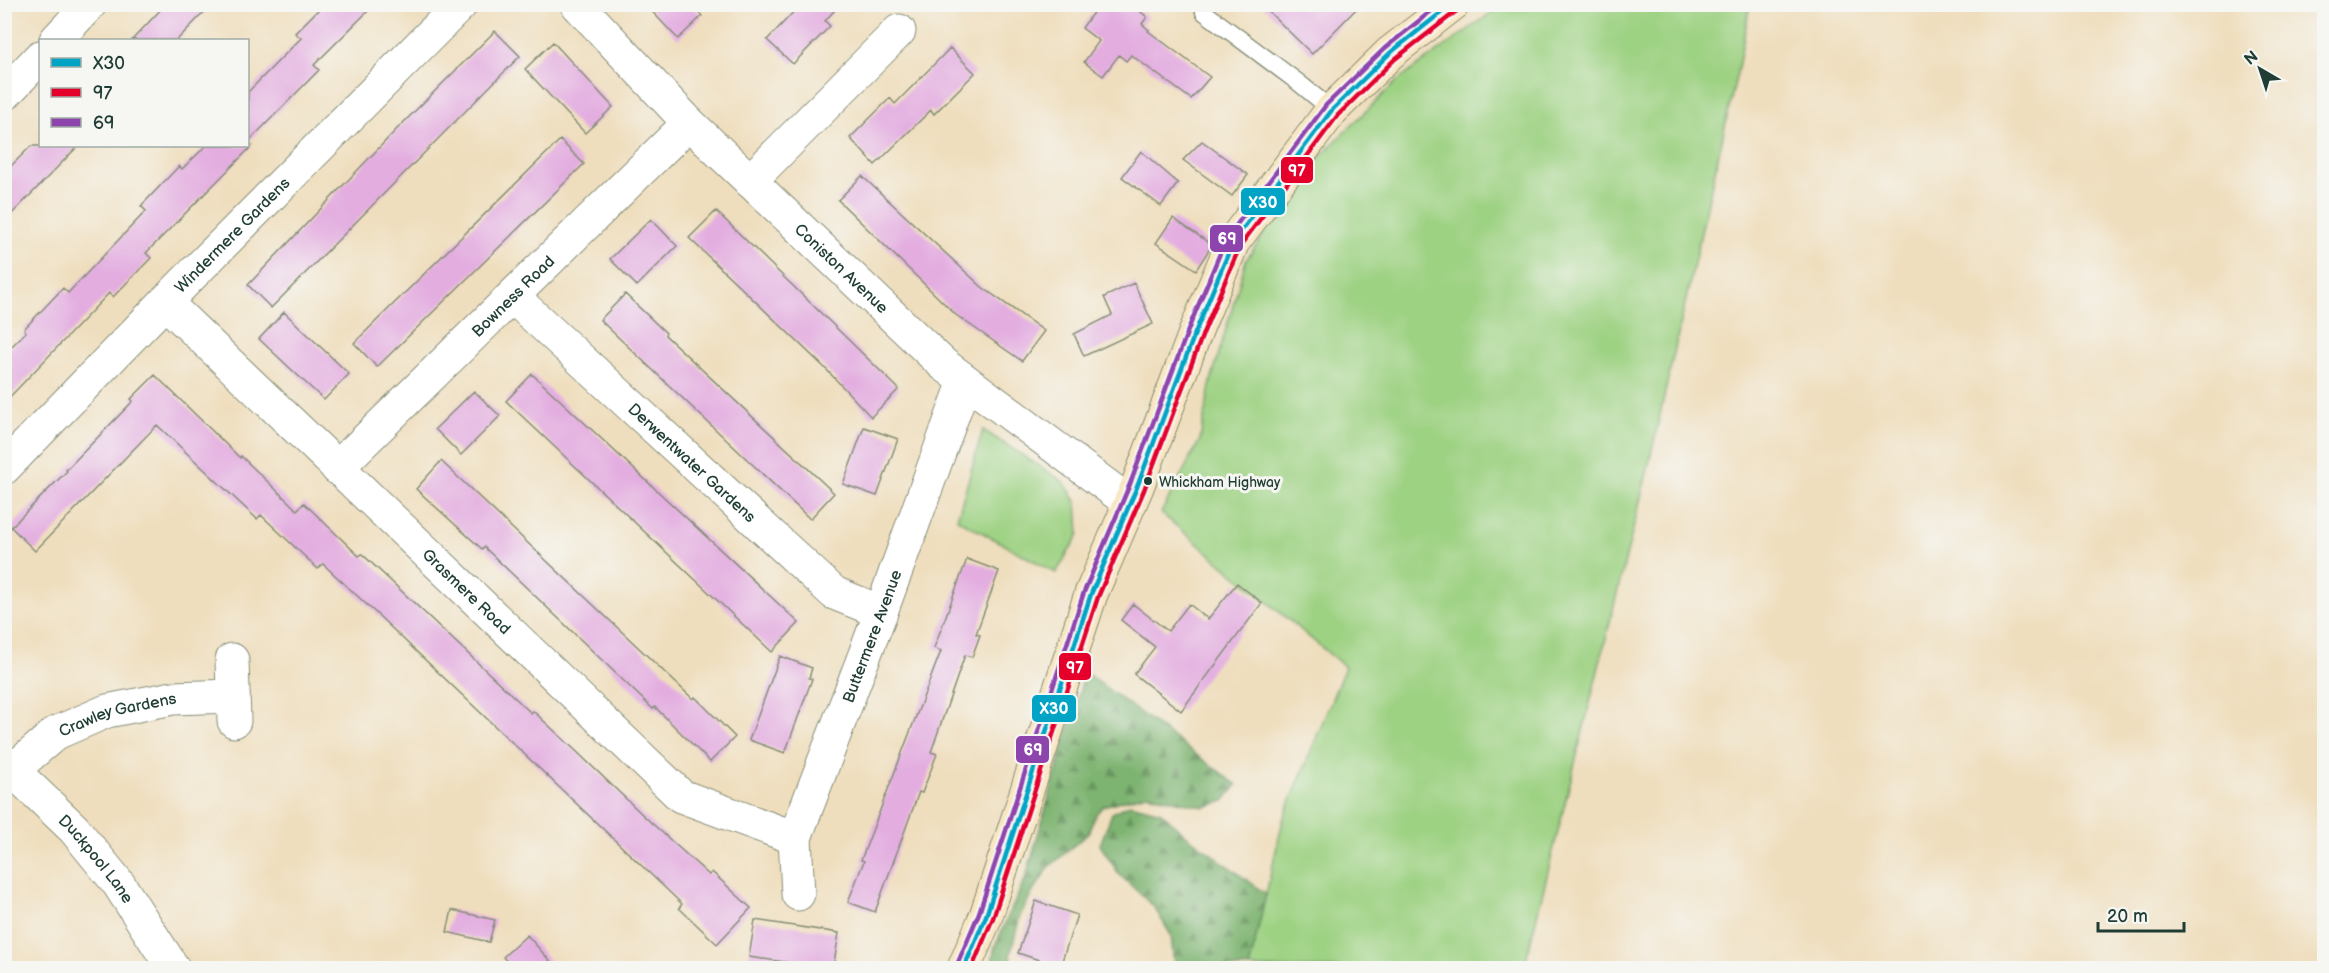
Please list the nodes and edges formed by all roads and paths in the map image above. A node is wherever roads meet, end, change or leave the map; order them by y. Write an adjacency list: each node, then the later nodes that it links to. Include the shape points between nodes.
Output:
1 (90, 4): 7 (street)
2 (461, 4): 14 (street, Windermere Gardens)
3 (577, 4): 11 (street, Coniston Avenue)
4 (1453, 4): 10 (main road, via 1390,53)
5 (1204, 12): 10 (lane)
6 (898, 31): 12 (street)
7 (57, 39)
8 (39, 58): 9 (street)
9 (4, 95)
10 (1332, 110): 18 (main road, via 1233,242)
11 (689, 123): 12 (street, Coniston Avenue); 13 (street, Bowness Road)
12 (750, 181): 15 (street, Coniston Avenue, via 856,284)
13 (513, 297): 17 (street, Bowness Road); 19 (street, Derwentwater Gardens, via 834,593)
14 (165, 302): 16 (street, Windermere Gardens); 17 (street, Grasmere Road)
15 (965, 381): 18 (street, Coniston Avenue); 19 (street, Buttermere Avenue)
16 (4, 468)
17 (337, 468): 22 (street, Grasmere Road, via 681,796)
18 (1130, 502): 25 (main road, via 1091,594 986,916)
19 (881, 612): 22 (street, Buttermere Avenue)
20 (232, 660): 21 (street, Crawley Gardens, via 234,708 173,698 107,711 56,734)
21 (9, 765): 24 (street, Duckpool Lane, via 74,829 118,883)
22 (795, 838): 23 (street, Buttermere Avenue)
23 (798, 894)
24 (173, 969)
25 (964, 969)

